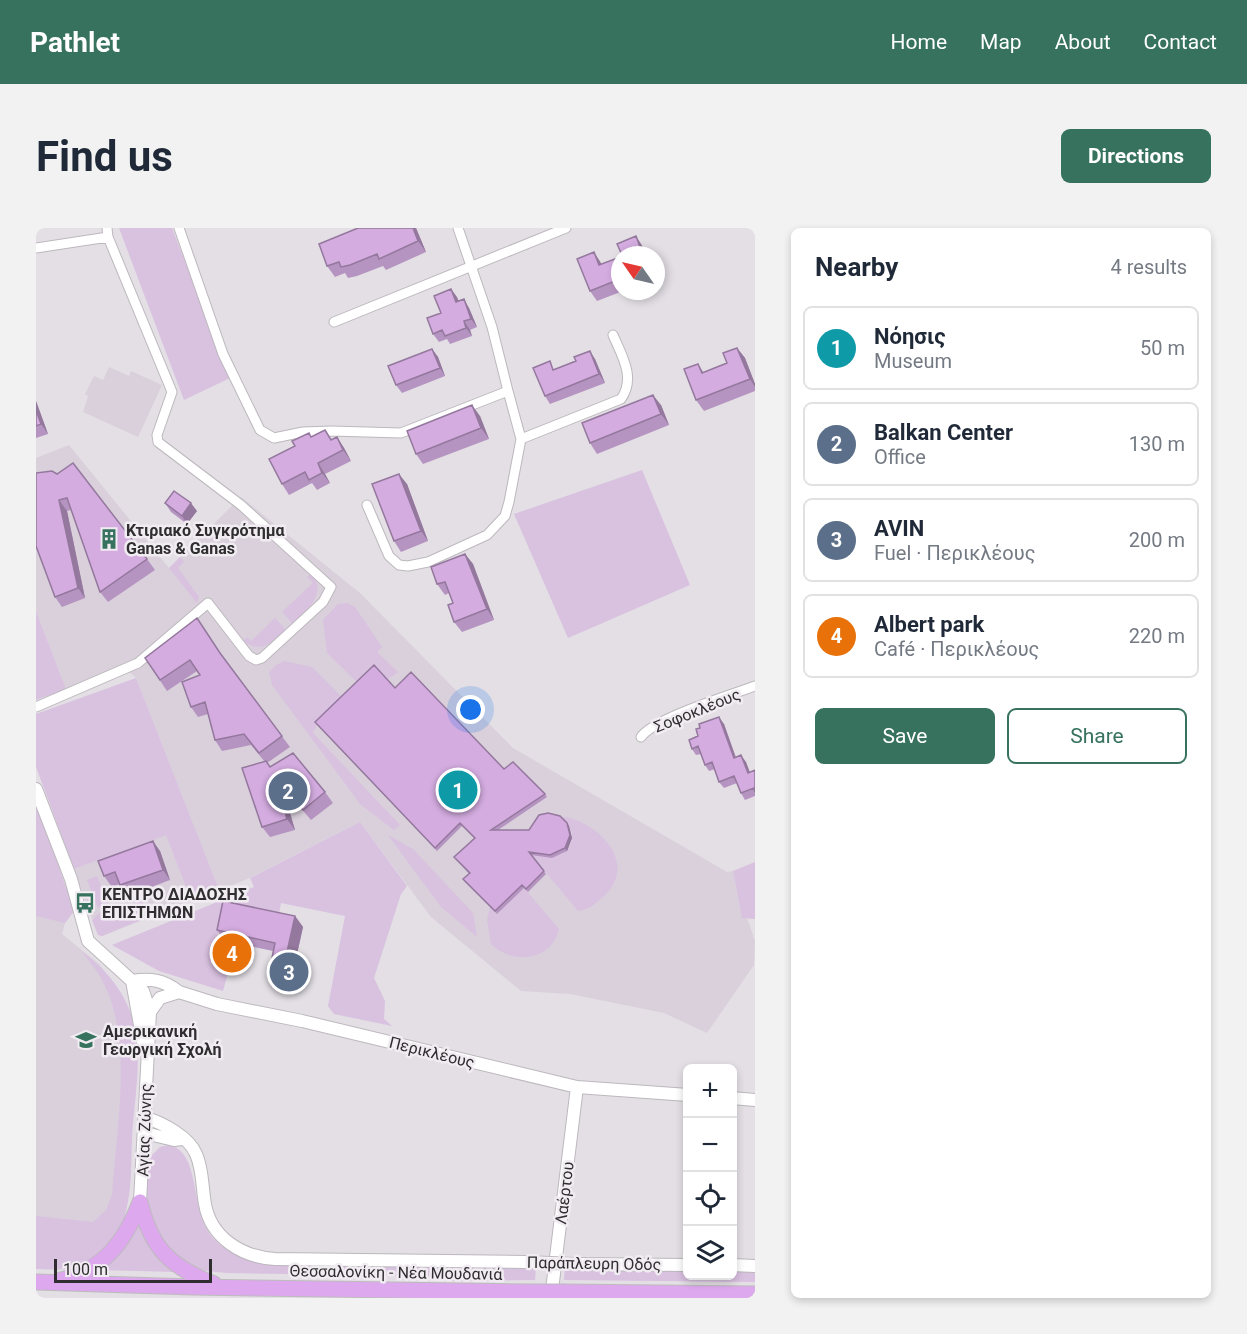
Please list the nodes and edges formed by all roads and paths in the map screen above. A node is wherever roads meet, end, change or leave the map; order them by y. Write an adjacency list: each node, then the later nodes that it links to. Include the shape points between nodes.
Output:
1 (178, 228): 9 (street, via 223,354 260,430 267,435 274,438 331,430 401,433)
2 (458, 228): 6 (street)
3 (567, 228): 6 (street)
4 (107, 233): 5 (street); 13 (street, via 172,392 156,435 158,442 240,505 331,587 322,602 262,658 249,656 208,603 138,663)
5 (36, 248)
6 (472, 267): 7 (street); 9 (street)
7 (334, 322)
8 (613, 335): 10 (street, via 626,364 627,390 621,399)
9 (508, 391): 10 (street)
10 (521, 439): 11 (street, via 505,516 475,543 428,562 399,565 389,556)
11 (367, 505)
12 (755, 686): 14 (street, Σοφοκλέους, via 674,717)
13 (36, 707)
14 (641, 736)
15 (36, 789): 16 (street, via 71,879 88,941)
16 (132, 981): 17 (street, Περικλέους); 18 (street, via 143,991); 19 (street)
17 (175, 993): 18 (street, via 155,1001); 20 (street, Περικλέους)
18 (150, 1012): 19 (street)
19 (146, 1057): 24 (street, Αγίας Ζώνης)
20 (577, 1087): 21 (street, Περικλέους); 37 (street, Λαέρτου)
21 (683, 1095)
22 (737, 1098): 23 (street)
23 (755, 1100)
24 (146, 1118): 25 (street, Αγίας Ζώνης); 27 (street, Παράπλευρη Οδός, via 170,1127)
25 (145, 1133): 26 (street); 28 (street, Αγίας Ζώνης)
26 (162, 1138): 27 (street); 28 (street)
27 (181, 1138): 30 (street, Παράπλευρη Οδός, bridge, via 196,1154 205,1205 215,1228 249,1255 275,1259)
28 (143, 1161): 29 (street, Αγίας Ζώνης)
29 (140, 1202): 34 (highway, via 123,1239 104,1261); 35 (highway, via 146,1227 159,1250 184,1271)
30 (683, 1265)
31 (737, 1266): 32 (street)
32 (755, 1266)
33 (36, 1282): 34 (highway, Θεσσαλονίκη - Νέα Μουδανιά)
34 (53, 1282): 35 (highway, Θεσσαλονίκη - Νέα Μουδανιά)
35 (224, 1288): 37 (highway, Θεσσαλονίκη - Νέα Μουδανιά, bridge)
36 (755, 1294): 37 (highway, Θεσσαλονίκη - Νέα Μουδανιά)
37 (558, 1295)

